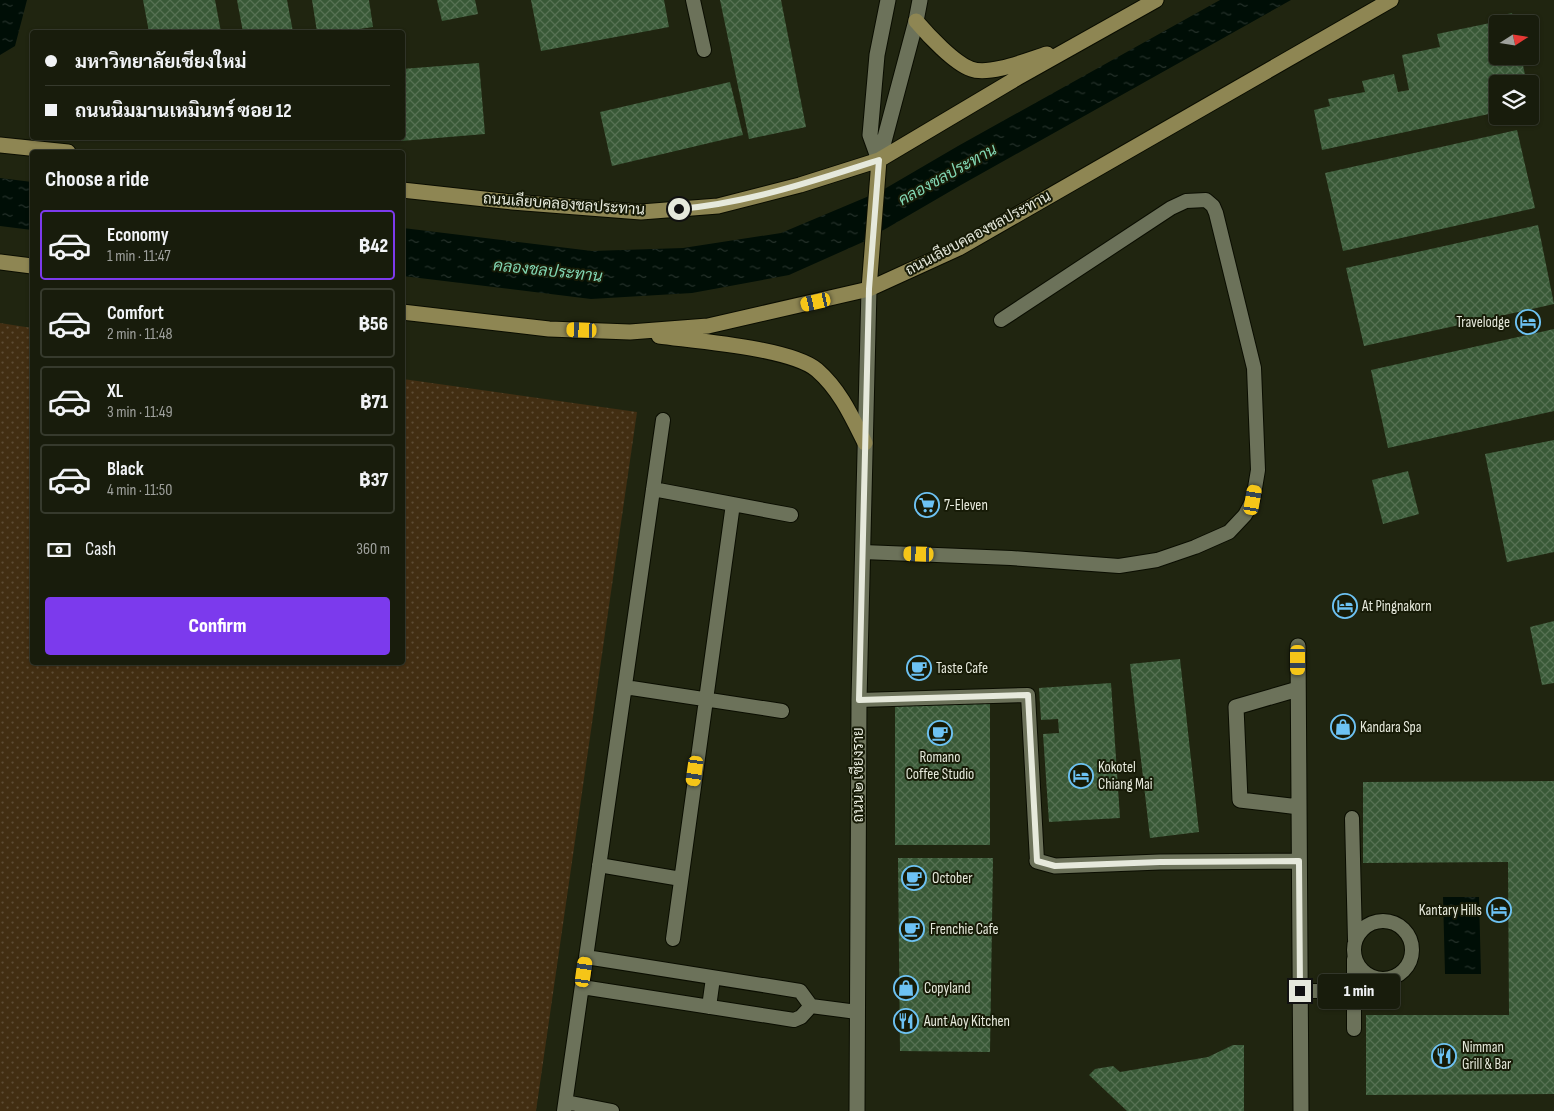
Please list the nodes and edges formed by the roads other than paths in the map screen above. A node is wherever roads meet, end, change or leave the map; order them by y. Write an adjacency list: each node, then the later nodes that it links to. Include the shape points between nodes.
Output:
1 (693, 0): 8 (lane)
2 (888, 0): 11 (street, via 877,55 870,135)
3 (920, 0): 6 (street)
4 (1156, 0): 7 (main road, ถนนเลียบคลองชลประทาน)
5 (1391, 0): 15 (main road, ถนนเลียบคลองชลประทาน, via 958,248)
6 (916, 21): 7 (main road, via 935,43 972,69 993,70); 11 (street)
7 (1072, 47): 11 (main road, ถนนเลียบคลองชลประทาน)
8 (704, 50)
9 (0, 145): 10 (main road)
10 (49, 150)
11 (879, 166): 12 (main road, ถนนเลียบคลองชลประทาน, via 718,206 641,212); 15 (main road)
12 (405, 190)
13 (0, 262): 14 (main road)
14 (30, 266)
15 (869, 289): 18 (main road, ถนนเลียบคลองชลประทาน, via 708,326); 20 (street, ถนน ๒ เชียงราย)
16 (405, 312): 18 (main road, ถนนเลียบคลองชลประทาน, via 549,330)
17 (1000, 320): 24 (lane, via 1171,208 1186,201 1206,200 1216,213 1254,368 1258,470 1253,500 1245,515 1229,532 1195,547 1157,560 1119,566)
18 (630, 332): 20 (main road, via 781,354 816,369 840,394)
19 (663, 420): 21 (lane)
20 (865, 444): 24 (street, ถนน ๒ เชียงราย)
21 (653, 489): 22 (lane); 26 (lane)
22 (733, 504): 23 (lane); 28 (lane)
23 (791, 515)
24 (863, 552): 29 (street, ถนน ๒ เชียงราย)
25 (1298, 646): 27 (street)
26 (625, 687): 28 (lane); 35 (lane)
27 (1298, 689): 31 (street); 31 (street, via 1236,707 1240,800)
28 (704, 699): 30 (lane); 36 (lane)
29 (859, 700): 33 (lane, via 1028,695); 47 (street, ถนน ๒ เชียงราย)
30 (782, 711)
31 (1299, 807): 34 (street)
32 (1352, 818): 38 (lane)
33 (1037, 861): 34 (street, via 1055,866)
34 (1299, 861): 43 (street)
35 (599, 865): 36 (lane); 39 (lane)
36 (681, 879): 37 (lane)
37 (673, 939)
38 (1356, 940): 40 (lane); 40 (lane, via 1367,925 1386,921 1395,923 1408,936 1412,954 1405,971 1390,980 1364,973)
39 (586, 957): 41 (lane); 42 (lane)
40 (1354, 958): 44 (lane)
41 (713, 978): 45 (lane, via 800,991); 46 (lane)
42 (582, 987): 46 (lane); 49 (lane)
43 (1300, 991): 44 (lane); 52 (street)
44 (1355, 991): 48 (lane)
45 (810, 1006): 46 (lane, via 794,1020); 47 (lane)
46 (709, 1007)
47 (857, 1012): 51 (street, ถนน ๒ เชียงราย)
48 (1354, 1029)
49 (565, 1107): 50 (lane)
50 (612, 1111)
51 (857, 1111)
52 (1301, 1111)

